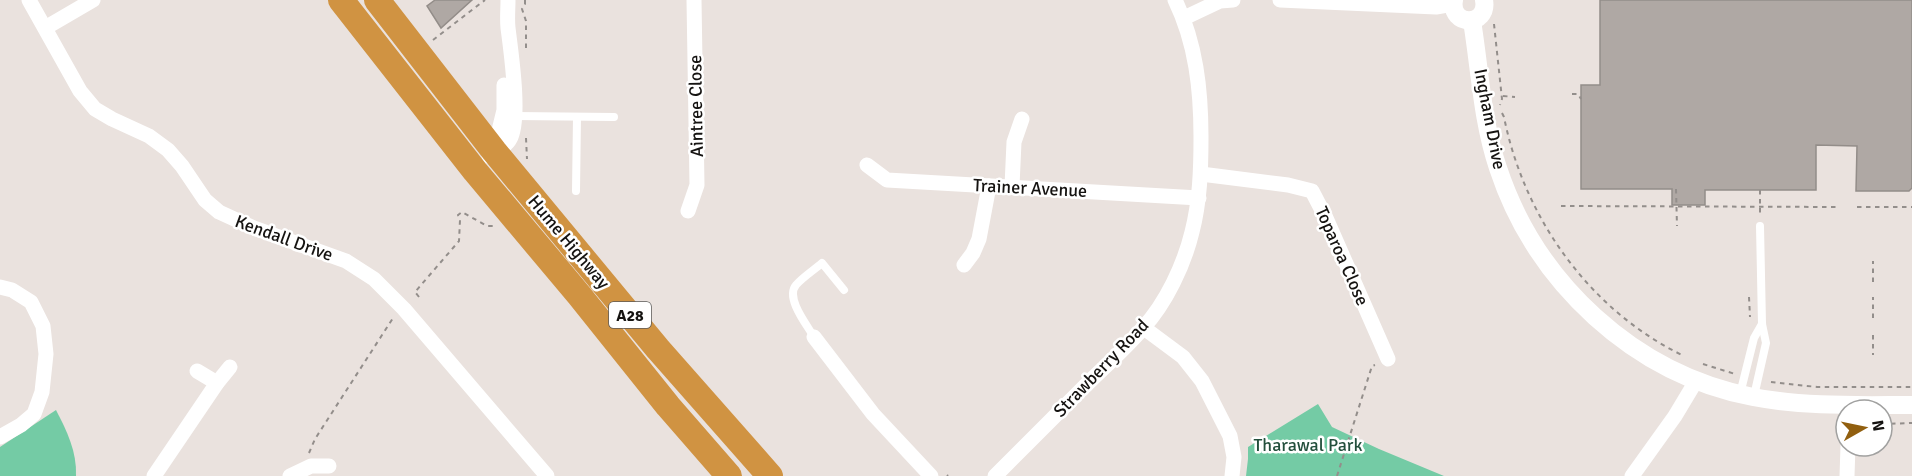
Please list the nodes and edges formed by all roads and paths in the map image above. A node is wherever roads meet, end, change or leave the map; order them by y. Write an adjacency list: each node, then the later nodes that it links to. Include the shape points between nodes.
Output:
1 (29, 0): 17 (street, Kendall Drive)
2 (93, 0): 17 (street)
3 (341, 0): 29 (highway, Hume Highway / A28)
4 (377, 0): 27 (highway, Hume Highway / A28)
5 (485, 0): 18 (path)
6 (508, 0): 16 (street)
7 (694, 0): 43 (street, Aintree Close, via 697,185)
8 (1175, 0): 13 (street, Strawberry Road)
9 (1233, 0): 13 (street, via 1220,1)
10 (1280, 0): 12 (street, via 1436,7)
11 (1484, 0): 15 (street, via 1482,14)
12 (1453, 2): 15 (street, via 1459,17)
13 (1184, 18): 30 (street, Strawberry Road, via 1199,88)
14 (1494, 18): 20 (path)
15 (1472, 21): 69 (street, Ingham Drive, via 1491,146 1507,193 1534,244 1569,291 1603,325 1638,351)
16 (508, 26): 23 (street); 27 (street, via 504,110)
17 (45, 28): 87 (street, Kendall Drive, via 80,91 95,108 168,150 205,200 219,212 346,261 374,279)
18 (430, 43)
19 (1572, 94): 22 (path)
20 (1502, 96): 21 (path); 63 (path, via 1500,111 1520,176 1567,259 1585,282 1623,317)
21 (1515, 97)
22 (1581, 99)
23 (514, 116): 24 (lane); 27 (street, via 512,136 505,147)
24 (577, 117): 25 (lane); 35 (lane)
25 (614, 117)
26 (1022, 119): 32 (street, via 1014,142)
27 (494, 151): 29 (street); 89 (highway, Hume Highway / A28, via 658,349)
28 (867, 165): 31 (street, Trainer Avenue, via 887,180)
29 (475, 171): 88 (highway, Hume Highway / A28)
30 (1201, 174): 36 (street, Strawberry Road); 64 (street, Toparoa Close, via 1312,191)
31 (989, 186): 32 (street, Trainer Avenue); 48 (street, via 979,239)
32 (1012, 186): 36 (street, Trainer Avenue)
33 (1676, 189): 38 (path)
34 (1760, 190): 39 (path)
35 (576, 191)
36 (1199, 198): 59 (street, Strawberry Road, via 1185,256)
37 (1561, 206): 38 (path)
38 (1677, 207): 39 (path); 46 (path)
39 (1760, 207): 40 (path); 44 (path)
40 (1839, 207)
41 (1857, 207): 42 (path)
42 (1912, 207)
43 (688, 211)
44 (1760, 223): 58 (lane)
45 (496, 226): 52 (path, via 487,226 462,212 458,215 459,241 415,292)
46 (1677, 226)
47 (1873, 261): 49 (path)
48 (964, 265)
49 (1873, 282)
50 (0, 287): 81 (street, via 31,302 43,326 46,354 40,400 34,414)
51 (844, 290): 61 (lane, via 822,263 796,285 793,301)
52 (419, 297)
53 (1749, 297): 56 (path)
54 (1873, 297): 57 (path)
55 (394, 317): 83 (path, via 315,439 307,457)
56 (1750, 317)
57 (1873, 318)
58 (1762, 324): 75 (lane, via 1754,338); 75 (lane, via 1766,343)
59 (1144, 328): 91 (street, Strawberry Road); 92 (street, via 1183,357 1202,381 1230,436)
60 (1873, 335): 62 (path)
61 (814, 338): 90 (street, via 873,414)
62 (1873, 355)
63 (1686, 357)
64 (1388, 359): 93 (path, via 1372,366)
65 (1697, 362): 68 (path)
66 (230, 367): 71 (street)
67 (197, 371): 71 (street)
68 (1736, 374)
69 (1696, 381): 75 (street, Ingham Drive); 94 (street)
70 (1873, 381): 73 (path)
71 (217, 382): 85 (street)
72 (1771, 382): 73 (path)
73 (1873, 387): 74 (path)
74 (1912, 387)
75 (1747, 396): 77 (street, Ingham Drive)
76 (1912, 405): 78 (street, Ingham Drive)
77 (1834, 406)
78 (1894, 406)
79 (1912, 423): 80 (path)
80 (1894, 424)
81 (0, 437)
82 (1848, 458): 95 (street)
83 (311, 466): 84 (street); 86 (street)
84 (329, 466)
85 (154, 476)
86 (290, 476)
87 (547, 476)
88 (729, 476)
89 (770, 476)
90 (942, 476)
91 (995, 476)
92 (1232, 476)
93 (1337, 476)
94 (1632, 476)
95 (1847, 476)

